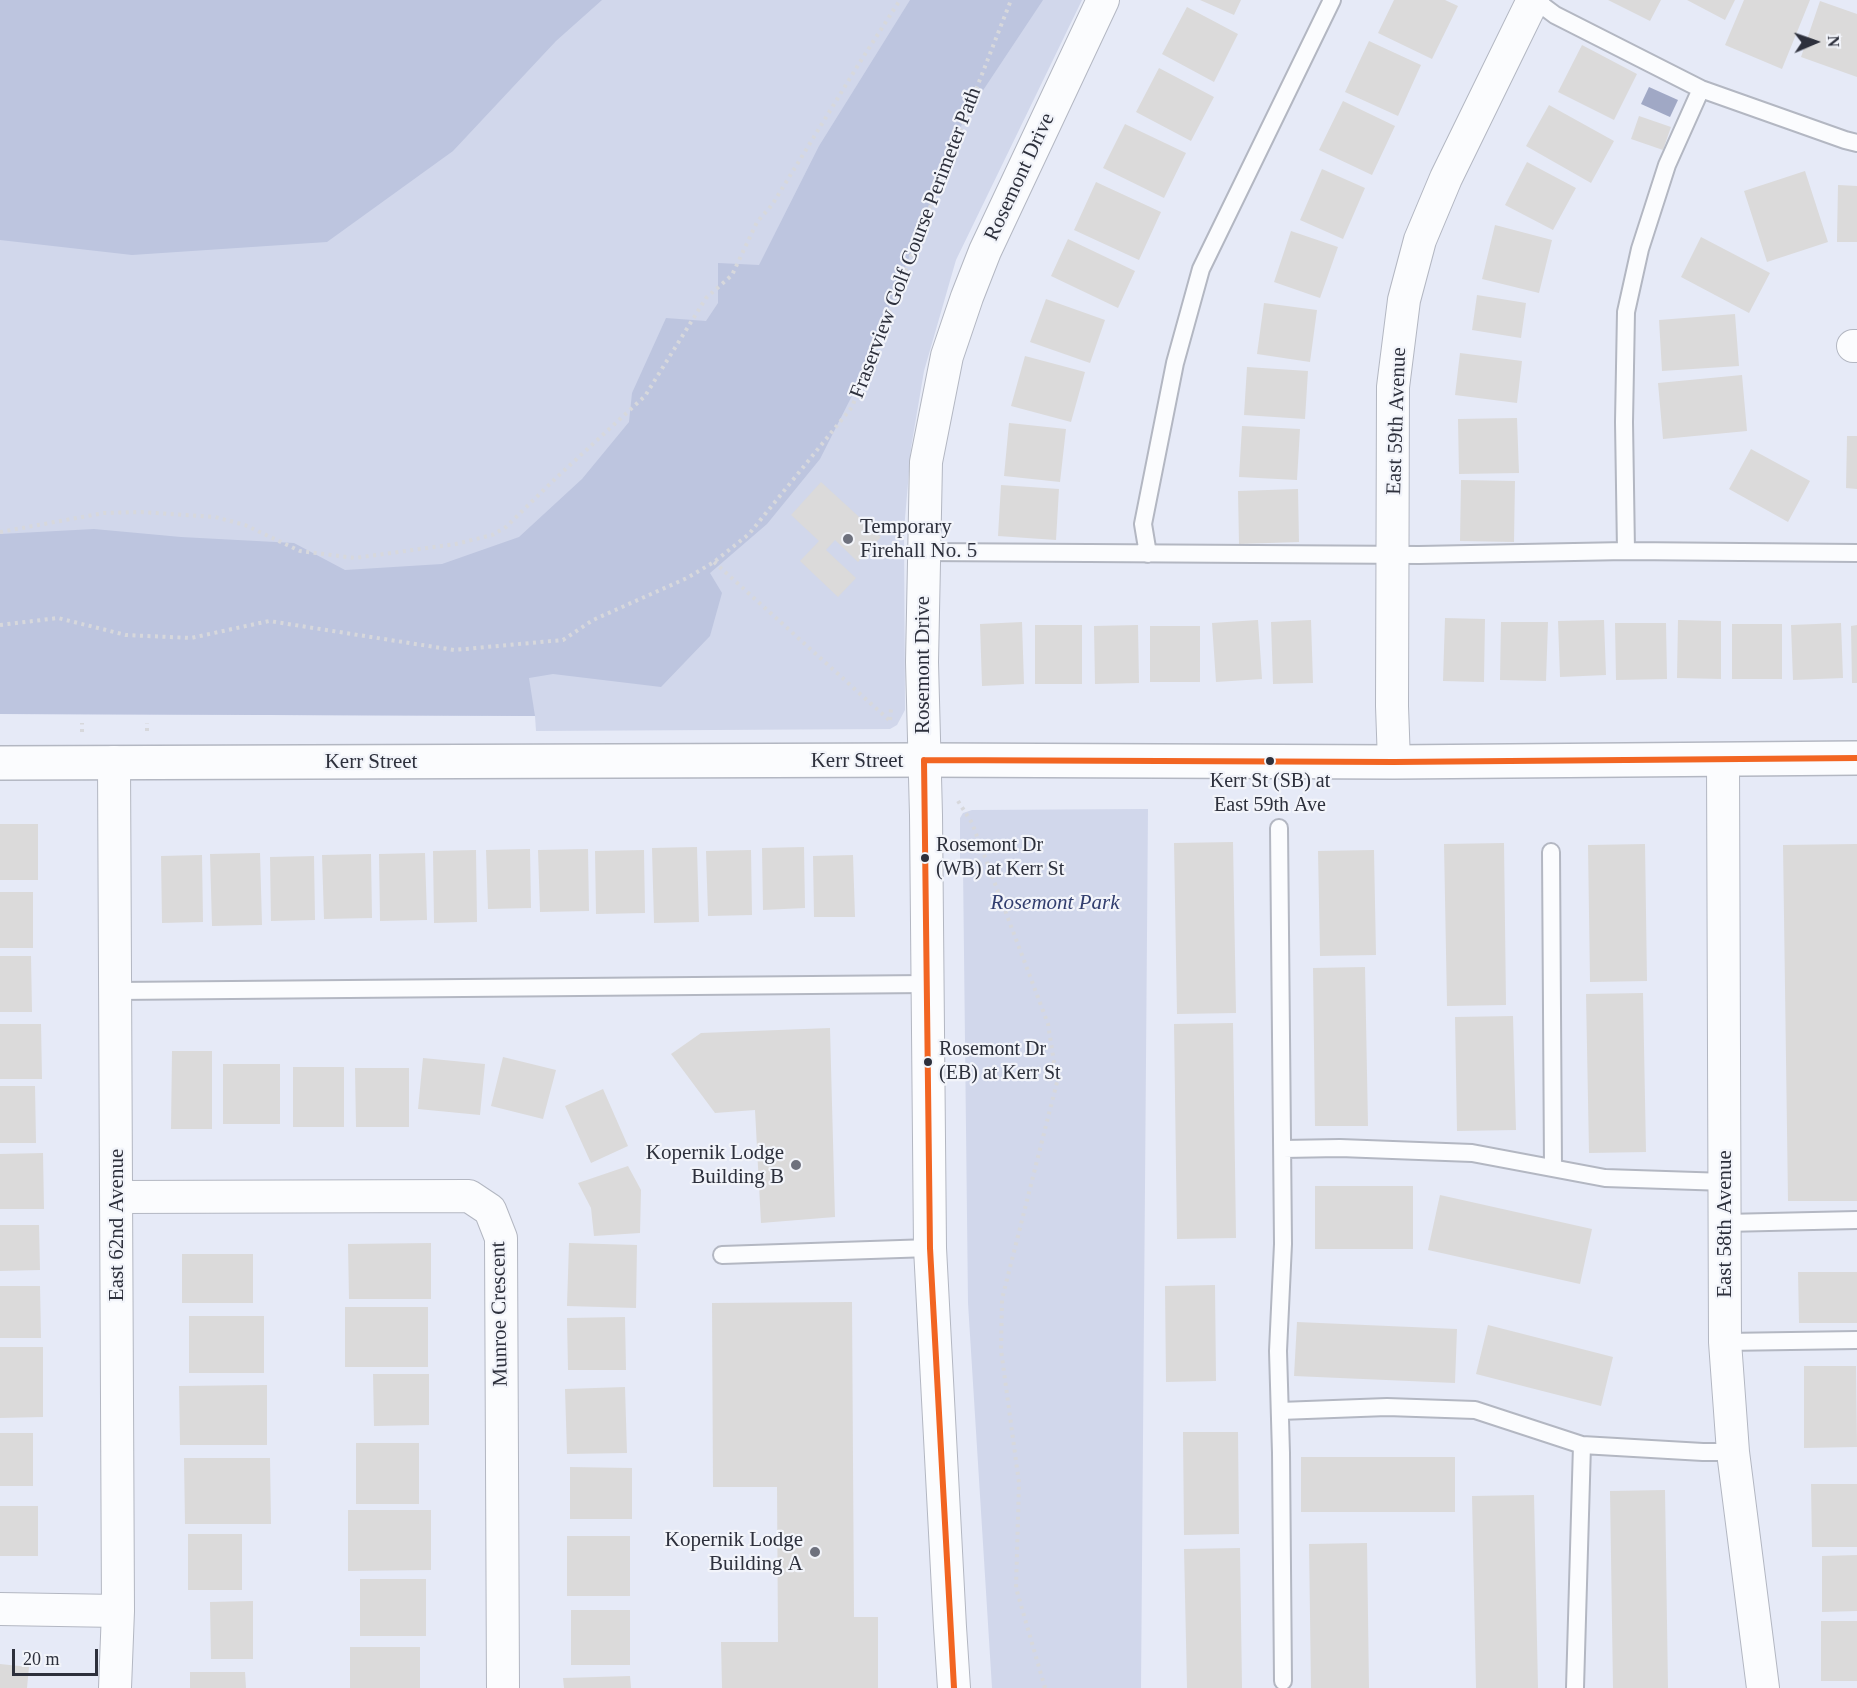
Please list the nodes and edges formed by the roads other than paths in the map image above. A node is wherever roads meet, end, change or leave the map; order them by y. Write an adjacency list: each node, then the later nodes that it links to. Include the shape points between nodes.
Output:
1 (1103, 0): 7 (street, Rosemont Drive, via 985,251 947,356 926,462)
2 (1332, 0): 8 (lane, via 1202,269 1175,363 1143,524)
3 (1534, 0): 4 (lane); 10 (street, East 59th Avenue, via 1446,178 1420,240 1404,300 1393,387)
4 (1701, 89): 5 (lane); 6 (lane, via 1667,165 1640,249 1626,312)
5 (1857, 143)
6 (1626, 551): 9 (lane); 10 (lane)
7 (923, 552): 8 (lane); 13 (street, Rosemont Drive)
8 (1148, 554): 10 (lane)
9 (1857, 554)
10 (1394, 555): 15 (street, East 59th Avenue)
11 (1857, 758): 12 (street, Kerr Street)
12 (1723, 759): 15 (street, Kerr Street); 23 (street, East 58th Avenue)
13 (924, 760): 14 (street, Kerr Street); 15 (street, Kerr Street); 19 (street, Rosemont Drive)
14 (114, 762): 16 (street, Kerr Street); 20 (street, East 62nd Avenue)
15 (1394, 762)
16 (0, 763)
17 (1279, 828): 21 (lane)
18 (1551, 852): 22 (lane)
19 (927, 984): 20 (lane); 27 (street, Rosemont Drive)
20 (116, 991): 24 (street, East 62nd Avenue)
21 (1282, 1149): 22 (lane, via 1472,1153); 31 (lane)
22 (1553, 1168): 23 (lane, via 1605,1178)
23 (1726, 1182): 26 (street, East 58th Avenue)
24 (117, 1197): 35 (street, East 62nd Avenue); 38 (street, Munroe Crescent, via 469,1197 490,1210 501,1238)
25 (1857, 1221): 26 (lane)
26 (1725, 1223): 30 (street, East 58th Avenue)
27 (930, 1248): 28 (lane); 39 (street, Rosemont Drive)
28 (722, 1256)
29 (1857, 1340): 30 (lane)
30 (1725, 1342): 33 (street, East 58th Avenue)
31 (1280, 1411): 32 (lane, via 1387,1407 1475,1410); 36 (lane)
32 (1582, 1445): 33 (lane); 40 (lane)
33 (1733, 1452): 41 (street, East 58th Avenue)
34 (0, 1609): 35 (street)
35 (118, 1611): 37 (street, East 62nd Avenue)
36 (1283, 1681)
37 (115, 1688)
38 (503, 1688)
39 (954, 1688)
40 (1575, 1688)
41 (1763, 1688)

